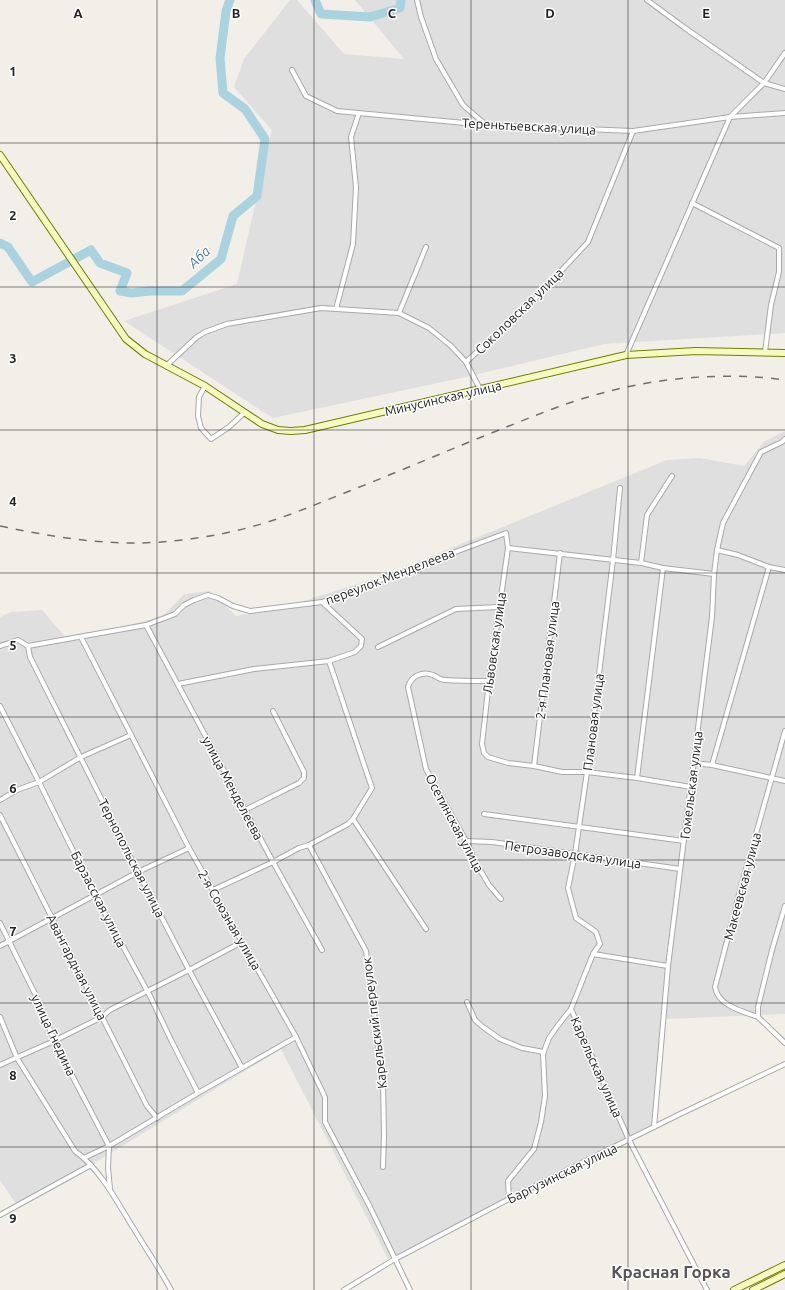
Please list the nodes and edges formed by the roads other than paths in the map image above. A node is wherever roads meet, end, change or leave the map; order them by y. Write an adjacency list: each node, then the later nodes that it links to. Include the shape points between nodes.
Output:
1 (417, 0): 10 (street, via 420,17 436,59 463,105)
2 (647, 0): 5 (street)
3 (785, 53): 5 (street)
4 (292, 70): 8 (street, Тереньтьевская улица, via 306,96 337,111)
5 (764, 82): 6 (street); 9 (street)
6 (785, 89)
7 (785, 112): 9 (street, Тереньтьевская улица)
8 (359, 113): 10 (street, Тереньтьевская улица); 15 (street, via 351,136 356,187 353,244)
9 (730, 117): 11 (street, Тереньтьевская улица); 13 (street)
10 (486, 126): 11 (street, Тереньтьевская улица)
11 (634, 130): 20 (street, Соколовская улица, via 588,242 535,299)
12 (0, 155): 21 (main road, Минусинская улица, via 126,339 145,354)
13 (692, 203): 17 (street, via 779,248 779,272 771,305); 19 (street)
14 (426, 247): 16 (street)
15 (336, 309): 16 (street, Соколовская улица); 21 (street, Соколовская улица, via 313,309 221,326 197,337)
16 (398, 313): 20 (street, Соколовская улица, via 429,328)
17 (765, 352): 18 (main road, Минусинская улица); 19 (main road, Минусинская улица, via 696,351)
18 (785, 353)
19 (626, 355): 23 (main road, Минусинская улица)
20 (466, 362): 23 (street, Соколовская улица)
21 (167, 365): 22 (main road, Минусинская улица)
22 (205, 386): 24 (main road, Минусинская улица); 24 (street, via 199,397 198,416 201,428 211,439)
23 (480, 389): 24 (main road, Минусинская улица, via 298,430 278,430)
24 (244, 413)
25 (785, 439): 30 (street, Гомельская улица, via 761,452 723,523)
26 (672, 476): 33 (street, via 648,514)
27 (620, 488): 32 (street, Плановая улица)
28 (506, 532): 29 (street, Львовская улица); 38 (street, переулок Менделеева)
29 (508, 548): 31 (street); 39 (street, Львовская улица)
30 (716, 550): 34 (street, via 738,555); 37 (street, Гомельская улица)
31 (560, 553): 32 (street); 55 (street, 2-я Плановая улица)
32 (613, 560): 33 (street); 56 (street, Плановая улица)
33 (640, 563): 35 (street)
34 (768, 567): 36 (street); 54 (street)
35 (663, 568): 37 (street); 57 (street)
36 (785, 570)
37 (714, 574): 53 (street, Гомельская улица, via 712,617)
38 (322, 602): 40 (street, переулок Менделеева, via 250,612 208,595 184,605 175,614); 45 (street, via 362,639 361,646 355,652)
39 (499, 607): 44 (street, via 456,609); 46 (street, Львовская улица)
40 (146, 625): 41 (street, переулок Менделеева); 47 (street, улица Менделеева)
41 (81, 637): 43 (street, переулок Менделеева); 51 (street, 2-я Союзная улица)
42 (0, 646): 43 (street, переулок Менделеева, via 18,640)
43 (28, 646): 52 (street, Тернопольская улица, via 30,658)
44 (378, 647)
45 (329, 661): 47 (street, via 254,669); 66 (street, via 372,788)
46 (489, 681): 55 (street, Львовская улица, via 482,744 484,753 488,757 508,763); 68 (street, Осетинская улица, via 443,680 423,674 415,676 408,687 426,769)
47 (178, 684): 63 (street, улица Менделеева)
48 (0, 706): 60 (street, Барзасская улица)
49 (273, 711): 63 (street, via 304,772 304,778 299,783)
50 (785, 731): 58 (street, Макеевская улица)
51 (131, 735): 52 (street); 71 (street, 2-я Союзная улица)
52 (81, 757): 60 (street); 75 (street, Тернопольская улица)
53 (694, 763): 54 (street); 61 (street, Гомельская улица)
54 (712, 765): 58 (street)
55 (534, 766): 56 (street, via 562,772)
56 (587, 772): 57 (street); 67 (street, Плановая улица)
57 (637, 778): 61 (street)
58 (772, 778): 59 (street); 95 (street, Макеевская улица, via 715,987 716,993 724,1003)
59 (785, 781)
60 (40, 782): 62 (street, via 17,790); 77 (street, Барзасская улица)
61 (691, 787): 69 (street, Гомельская улица)
62 (0, 800)
63 (245, 810): 73 (street, улица Менделеева)
64 (484, 814): 67 (street)
65 (0, 815): 80 (street, Авангардная улица)
66 (353, 820): 70 (street); 82 (street)
67 (579, 827): 69 (street); 72 (street, Плановая улица)
68 (466, 841): 72 (street, Петрозаводская улица, via 492,842); 78 (street, Осетинская улица, via 489,885)
69 (684, 841): 74 (street, Гомельская улица)
70 (309, 845): 73 (street); 111 (street, Карельский переулок, via 366,951 383,1082)
71 (189, 848): 75 (street); 76 (street, 2-я Союзная улица)
72 (575, 854): 74 (street, Петрозаводская улица); 87 (street, Плановая улица, via 568,888 576,918 596,932 600,944)
73 (273, 862): 76 (street); 86 (street, улица Менделеева)
74 (680, 869): 88 (street, Гомельская улица)
75 (138, 872): 77 (street); 89 (street, Тернопольская улица)
76 (213, 890): 84 (street, 2-я Союзная улица)
77 (95, 895): 80 (street); 90 (street, Барзасская улица)
78 (501, 899)
79 (785, 906): 95 (street, via 770,957)
80 (52, 919): 83 (street); 94 (street, Авангардная улица)
81 (0, 923): 83 (street, улица Гнедина)
82 (426, 928)
83 (9, 941): 85 (street); 97 (street, улица Гнедина, via 40,1004)
84 (242, 942): 89 (street); 96 (street, 2-я Союзная улица)
85 (0, 946)
86 (322, 950)
87 (593, 954): 88 (street); 92 (street)
88 (668, 966): 106 (street, Гомельская улица)
89 (189, 970): 90 (street); 103 (street, Тернопольская улица)
90 (147, 991): 94 (street, via 110,1010); 104 (street, Барзасская улица)
91 (467, 1002): 99 (street, via 475,1020 500,1039 522,1048)
92 (571, 1009): 99 (street, Карельская улица, via 549,1038); 107 (street, Карельская улица)
93 (0, 1017): 100 (street)
94 (102, 1017): 97 (street); 105 (street, Авангардная улица, via 147,1106)
95 (758, 1017): 98 (street)
96 (296, 1037): 103 (street); 115 (street, 2-я Союзная улица, via 325,1097 325,1122)
97 (54, 1041): 100 (street); 108 (street, улица Гнедина)
98 (785, 1043)
99 (544, 1052): 113 (street, Карельская улица, via 541,1122 534,1149 508,1181)
100 (16, 1058): 102 (street); 109 (street, via 75,1151)
101 (785, 1064): 106 (street, Баргузинская улица)
102 (0, 1065)
103 (242, 1068): 104 (street)
104 (198, 1093): 105 (street)
105 (157, 1118): 108 (street)
106 (654, 1127): 107 (street, Баргузинская улица)
107 (629, 1140): 113 (street, Баргузинская улица); 121 (street, Карельская улица)
108 (109, 1146): 109 (street); 112 (street)
109 (84, 1158): 110 (street)
110 (91, 1165): 112 (street); 114 (street)
111 (383, 1167)
112 (110, 1190): 118 (street)
113 (509, 1199): 115 (street, Баргузинская улица)
114 (0, 1215)
115 (395, 1259): 119 (street, Баргузинская улица); 120 (street, 2-я Союзная улица)
116 (785, 1265): 122 (main road)
117 (785, 1274): 123 (main road)
118 (171, 1290)
119 (344, 1290)
120 (410, 1290)
121 (707, 1290)
122 (734, 1290)
123 (753, 1290)

